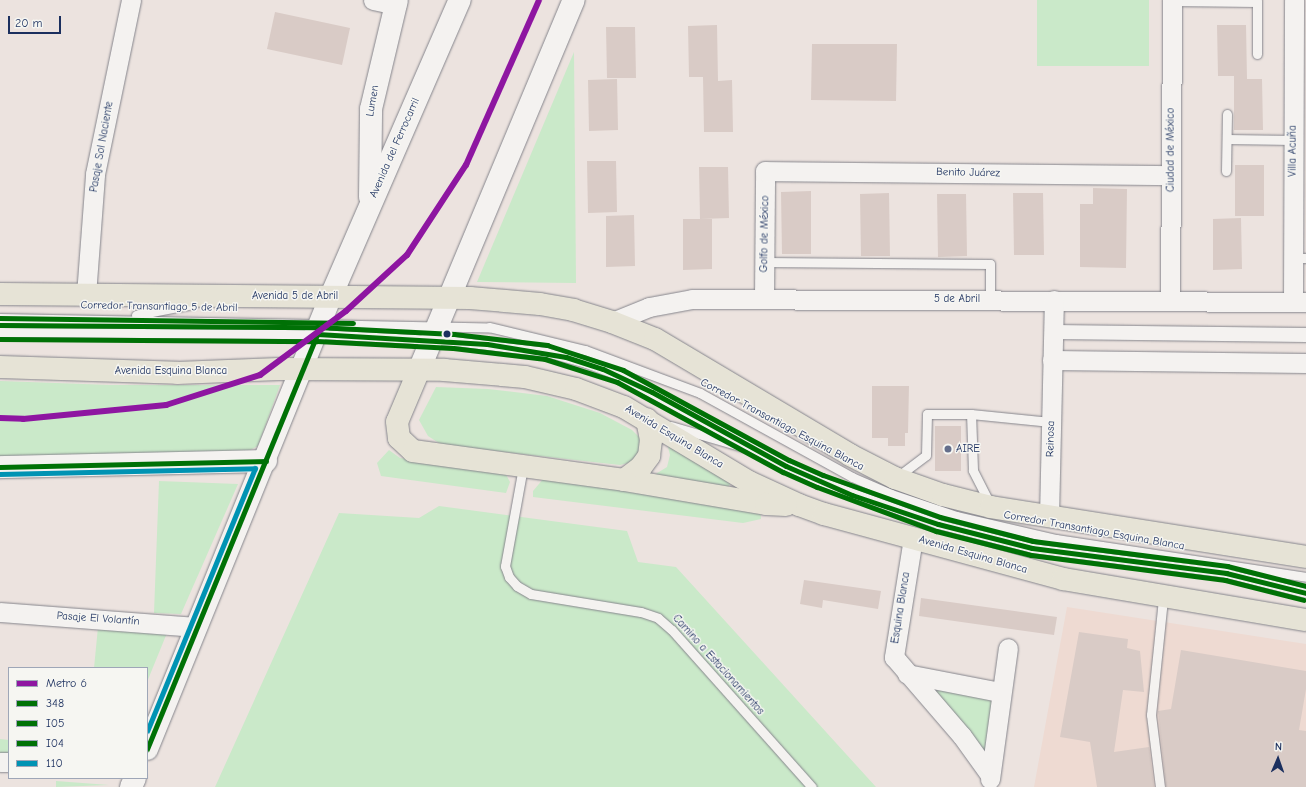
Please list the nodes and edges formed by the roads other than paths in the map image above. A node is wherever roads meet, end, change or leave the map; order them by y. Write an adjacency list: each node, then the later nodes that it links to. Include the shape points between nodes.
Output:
1 (131, 0): 20 (street, Pasaje Sol Naciente, via 95,174)
2 (373, 0): 8 (street)
3 (574, 0): 23 (street)
4 (1294, 0): 12 (street, Villa Acuña)
5 (1172, 1): 6 (lane); 15 (street, Ciudad de México)
6 (1257, 1): 9 (lane)
7 (456, 2): 16 (street, Avenida del Ferrocarril)
8 (397, 3): 16 (street, Lumen, via 371,109)
9 (1257, 54)
10 (1227, 114): 11 (lane)
11 (1227, 139): 12 (lane); 14 (lane)
12 (1297, 151): 17 (street, Villa Acuña)
13 (765, 171): 15 (street, Benito Juárez); 18 (street, Golfo de México)
14 (1226, 171)
15 (1170, 175): 27 (street, Ciudad de México)
16 (370, 205): 22 (street, Avenida del Ferrocarril)
17 (1299, 258): 28 (street, Villa Acuña)
18 (764, 262): 24 (street, Golfo de México); 25 (lane, via 990,264)
19 (0, 294): 20 (main road, Avenida 5 de Abril)
20 (86, 295): 21 (main road, Avenida 5 de Abril)
21 (241, 295): 22 (main road, Avenida 5 de Abril); 30 (lane)
22 (331, 296): 23 (main road, Avenida 5 de Abril); 32 (street)
23 (448, 297): 31 (main road, Avenida 5 de Abril, via 540,304); 34 (street)
24 (764, 298): 25 (street, 5 de Abril); 31 (street, 5 de Abril, via 692,299 643,309)
25 (990, 300): 26 (street, 5 de Abril)
26 (1054, 300): 27 (street, 5 de Abril); 35 (street, Reinosa)
27 (1170, 301): 28 (street, 5 de Abril)
28 (1299, 301)
29 (0, 318): 30 (lane, Corredor Transantiago 5 de Abril)
30 (118, 318): 32 (lane, Corredor Transantiago 5 de Abril)
31 (612, 322): 49 (main road, via 675,349 833,446)
32 (319, 328): 33 (lane, Corredor Transantiago Esquina Blanca); 34 (lane, Corredor Transantiago Esquina Blanca); 34 (lane, Corredor Transantiago 5 de Abril); 40 (street)
33 (0, 332)
34 (434, 332): 41 (street); 45 (lane, Corredor Transantiago Esquina Blanca, via 546,352 586,363 652,392); 56 (lane, Corredor Transantiago Esquina Blanca, via 489,327 603,356 700,393 852,477 891,494 956,516 1056,539)
35 (1053, 332): 36 (street); 37 (street, Reinosa)
36 (1306, 335)
37 (1052, 360): 38 (street); 44 (street, Reinosa)
38 (1306, 363)
39 (0, 367): 40 (main road, Avenida Esquina Blanca, via 177,372)
40 (302, 369): 41 (main road, Avenida Esquina Blanca); 46 (street)
41 (419, 370): 43 (main road, Avenida Esquina Blanca, via 500,374 553,383 599,396); 48 (main road, via 397,422 399,438 408,448 420,453)
42 (971, 414): 44 (lane); 49 (lane, via 927,414 926,455); 52 (lane, via 973,470)
43 (647, 419): 45 (lane); 50 (main road, via 651,440 649,456 641,467); 51 (main road, Avenida Esquina Blanca, via 737,476)
44 (1051, 422): 53 (street, Reinosa)
45 (760, 452): 57 (lane, Corredor Transantiago Esquina Blanca, via 852,495 982,537 1051,551 1226,573)
46 (266, 462): 47 (street); 61 (street)
47 (0, 467)
48 (523, 467): 50 (main road); 67 (lane, Camino a Estacionamientos, via 505,566 513,582 531,594 641,612 658,618 672,630)
49 (895, 478): 52 (main road, via 942,495)
50 (624, 480): 51 (main road, via 760,504)
51 (799, 506): 54 (main road, Avenida Esquina Blanca)
52 (991, 507): 53 (main road)
53 (1049, 517): 55 (main road)
54 (913, 538): 58 (main road, Avenida Esquina Blanca, via 1063,580); 63 (street, Esquina Blanca, via 894,657)
55 (1306, 557)
56 (1306, 577)
57 (1306, 593)
58 (1163, 598): 60 (main road, Avenida Esquina Blanca); 68 (lane, via 1151,715)
59 (0, 612): 61 (street, Pasaje El Volantín)
60 (1306, 620)
61 (196, 627): 65 (street)
62 (1008, 648): 64 (street, Esquina Blanca)
63 (907, 674): 64 (street); 66 (street, Esquina Blanca, via 962,736)
64 (1000, 692): 66 (street, Esquina Blanca)
65 (148, 747)
66 (989, 781)
67 (812, 787)
68 (1160, 787)

